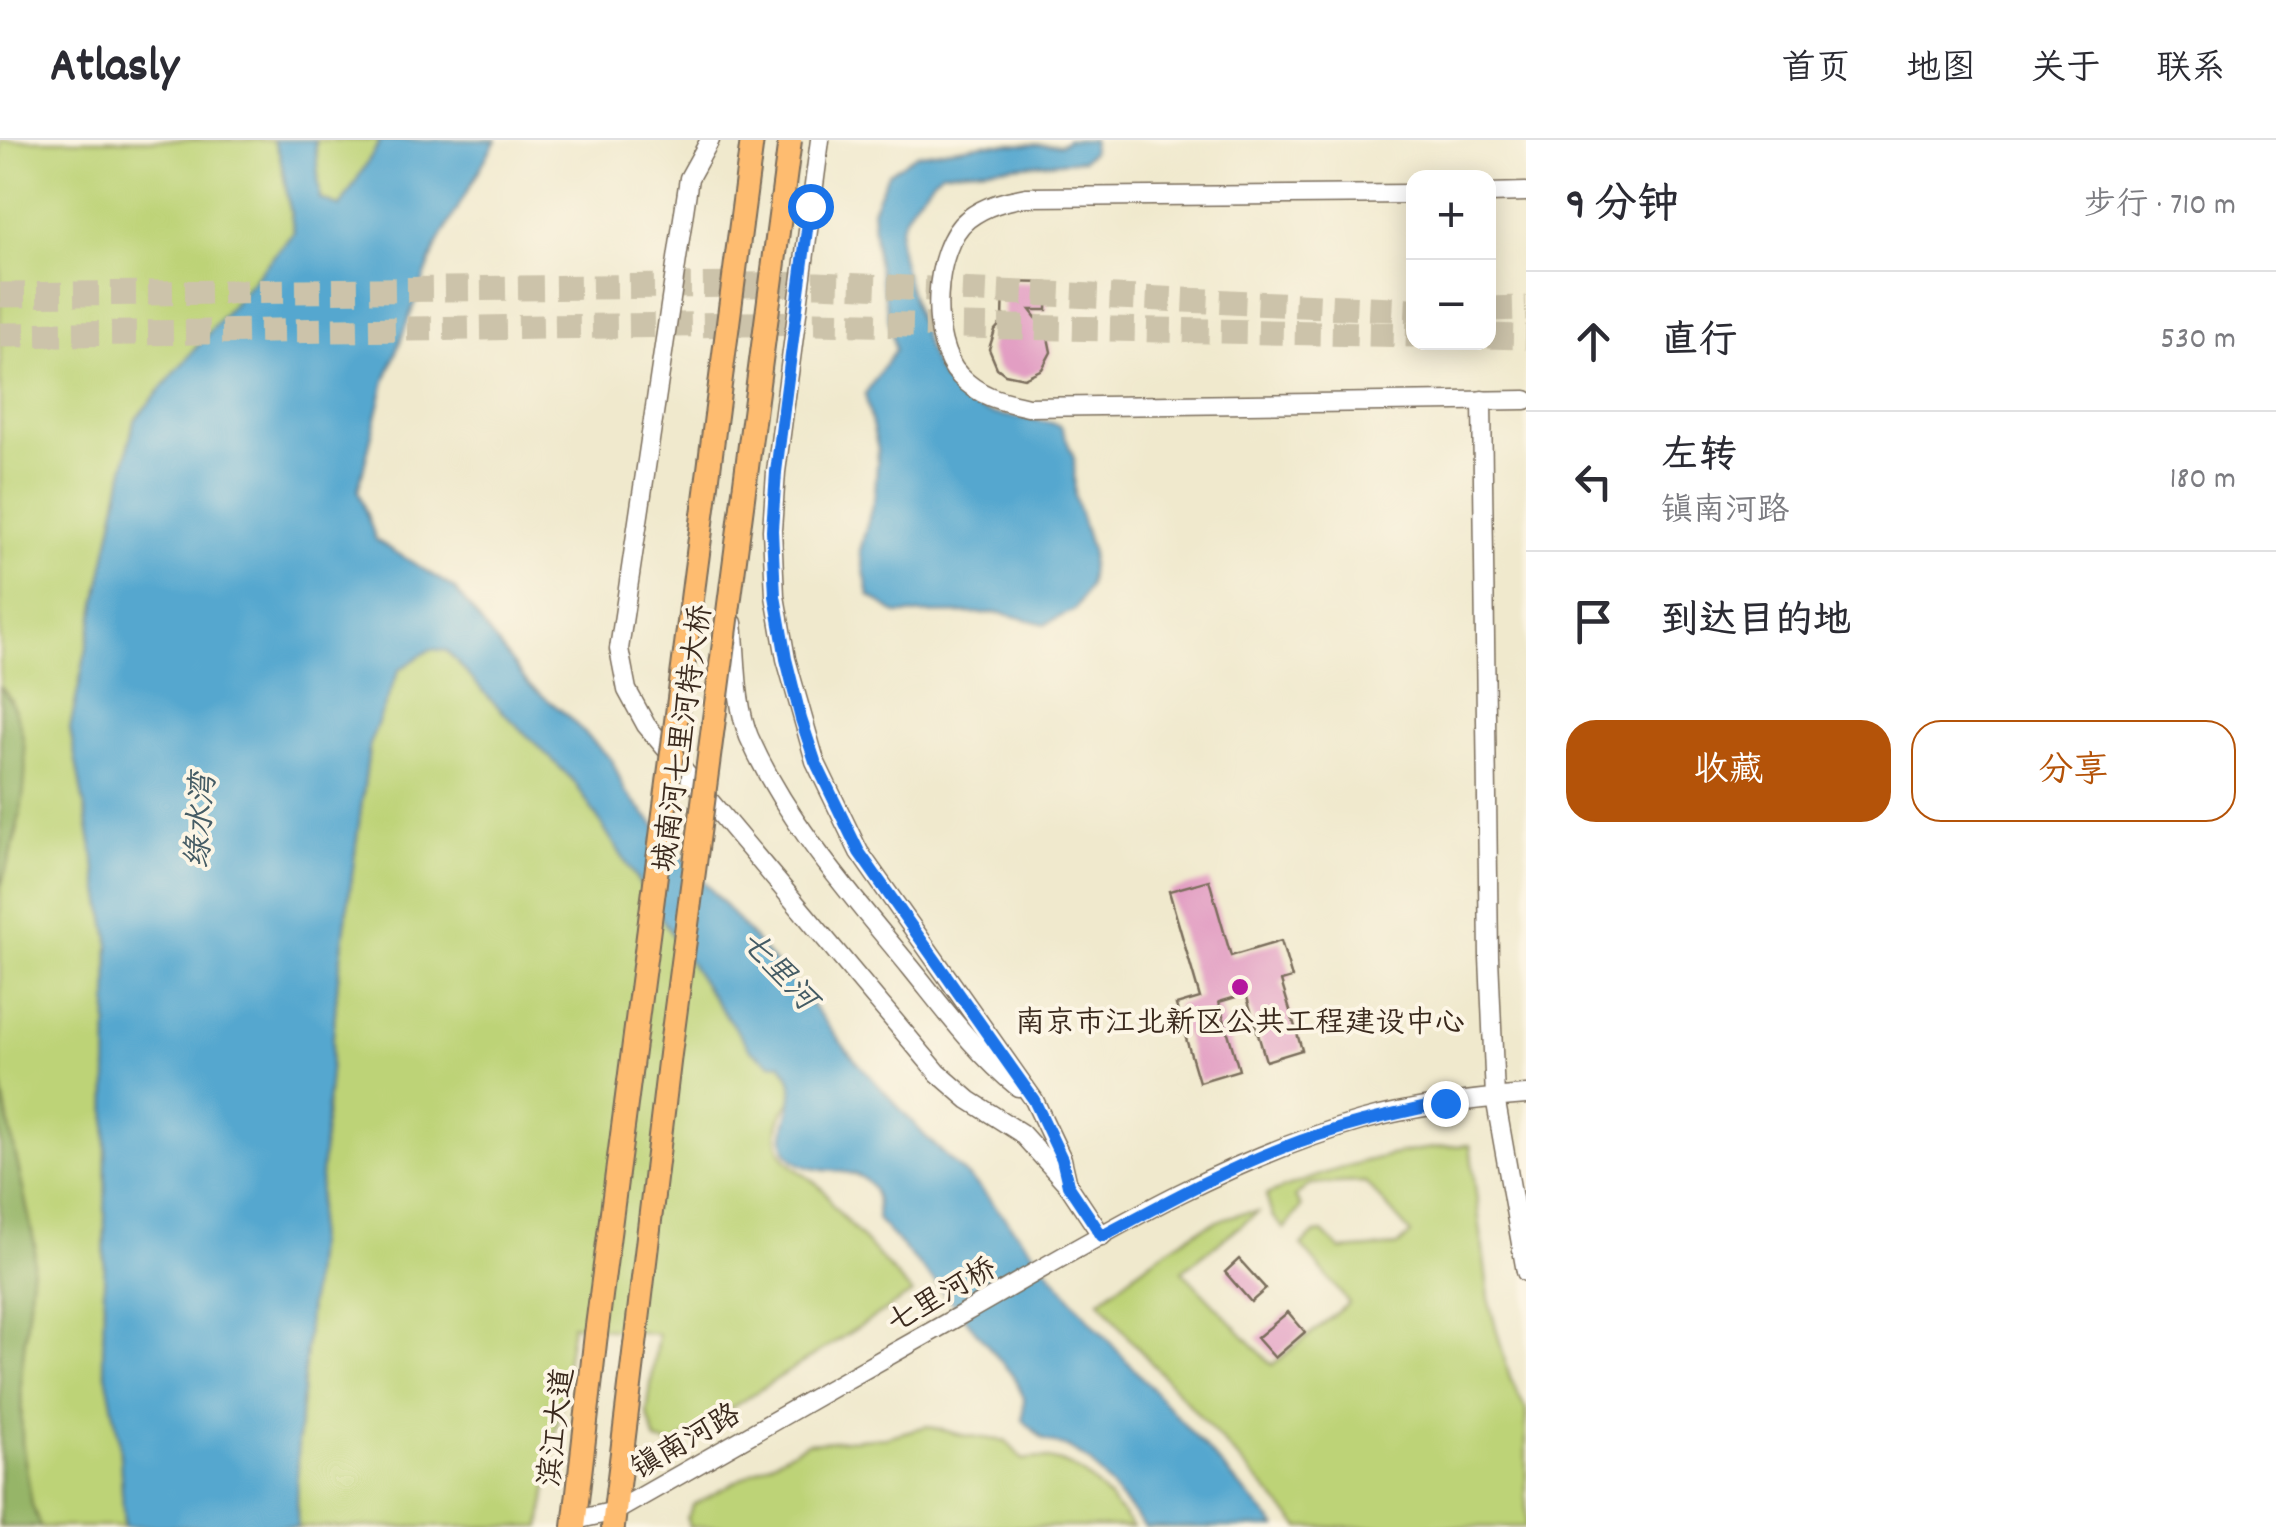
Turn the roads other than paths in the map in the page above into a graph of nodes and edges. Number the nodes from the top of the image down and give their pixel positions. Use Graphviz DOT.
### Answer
graph roads {
  1 [pos="710,140"];
  2 [pos="752,140"];
  3 [pos="790,140"];
  4 [pos="820,140"];
  5 [pos="1526,192"];
  6 [pos="1496,193"];
  7 [pos="1406,194"];
  8 [pos="1482,400"];
  9 [pos="1526,400"];
  10 [pos="731,595"];
  11 [pos="1526,1095"];
  12 [pos="1495,1097"];
  13 [pos="1034,1100"];
  14 [pos="1068,1185"];
  15 [pos="1096,1238"];
  16 [pos="1526,1272"];
  17 [pos="596,1334"];
  18 [pos="819,1395"];
  19 [pos="614,1519"];
  20 [pos="574,1523"];
  1 -- 14 [label="street"];
  2 -- 17 [label="main road, 城南河七里河特大桥, bridge"];
  3 -- 10 [label="main road, 城南河七里河特大桥, bridge"];
  4 -- 13 [label="street"];
  5 -- 6 [label="street"];
  7 -- 8 [label="street"];
  8 -- 9 [label="street"];
  8 -- 12 [label="street"];
  10 -- 13 [label="street, bridge"];
  10 -- 19 [label="main road, 城南河七里河特大桥, bridge"];
  11 -- 12 [label="street"];
  12 -- 15 [label="street"];
  12 -- 16 [label="street"];
  13 -- 14 [label="street"];
  14 -- 15 [label="street"];
  15 -- 18 [label="street, 七里河桥"];
  17 -- 20 [label="main road, 滨江大道"];
  18 -- 19 [label="street, 镇南河路"];
  19 -- 20 [label="street, 镇南河路"];
}
